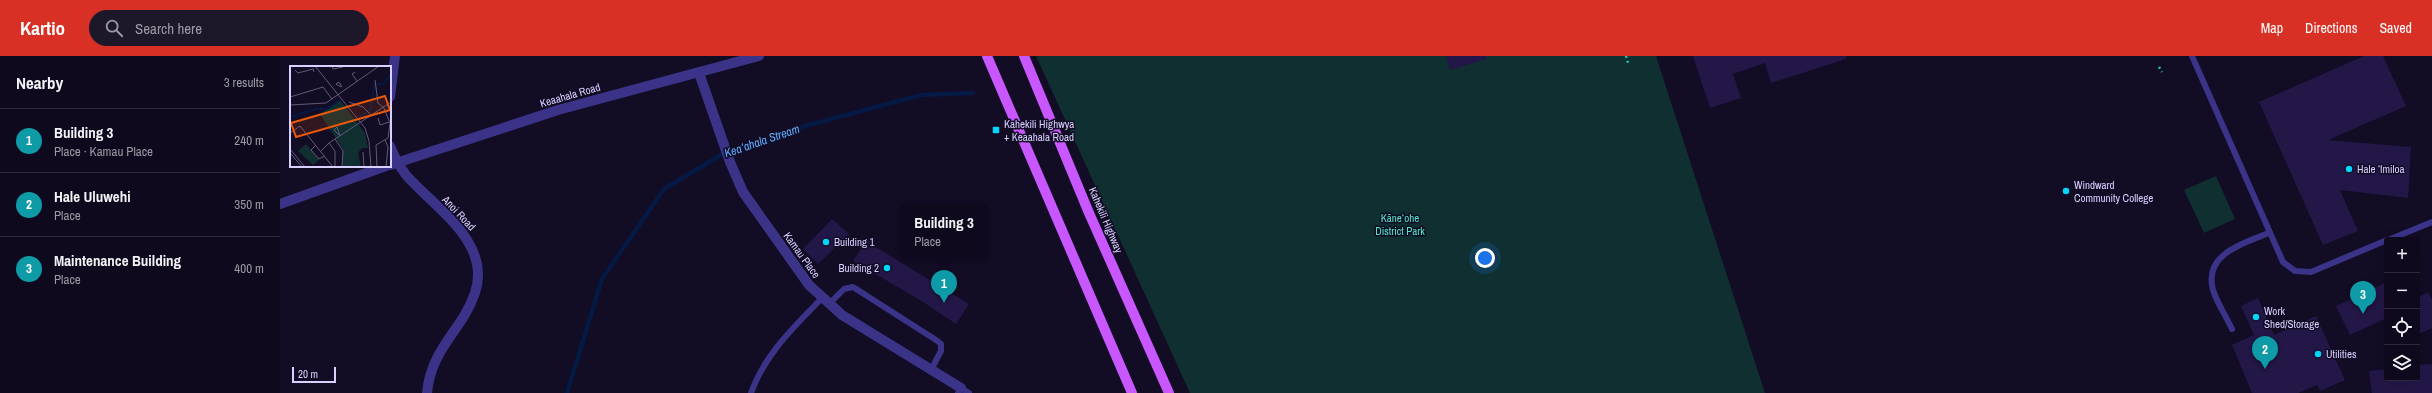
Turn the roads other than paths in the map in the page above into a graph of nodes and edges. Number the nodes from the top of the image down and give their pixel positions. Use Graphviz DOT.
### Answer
graph roads {
  1 [pos="395,56"];
  2 [pos="759,56"];
  3 [pos="987,56"];
  4 [pos="1024,56"];
  5 [pos="2192,56"];
  6 [pos="699,73"];
  7 [pos="391,89"];
  8 [pos="391,150"];
  9 [pos="394,163"];
  10 [pos="383,167"];
  11 [pos="280,204"];
  12 [pos="2432,222"];
  13 [pos="2269,233"];
  14 [pos="2395,237"];
  15 [pos="2384,242"];
  16 [pos="825,302"];
  17 [pos="2232,329"];
  18 [pos="931,370"];
  19 [pos="962,391"];
  20 [pos="427,393"];
  21 [pos="751,393"];
  22 [pos="1132,393"];
  23 [pos="1169,393"];
  1 -- 7 [label="street"];
  2 -- 6 [label="street, Keaahala Road"];
  3 -- 22 [label="main road"];
  4 -- 23 [label="main road, Kahekili Highway"];
  5 -- 13 [label="lane"];
  6 -- 9 [label="street, Keaahala Road"];
  6 -- 16 [label="street, Kamau Place"];
  8 -- 9 [label="street, Anoi Road"];
  9 -- 20 [label="street, Anoi Road"];
  10 -- 11 [label="street"];
  12 -- 14 [label="lane"];
  13 -- 15 [label="lane"];
  13 -- 17 [label="lane"];
  16 -- 18 [label="street, Kamau Place"];
  16 -- 18 [label="lane"];
  16 -- 21 [label="lane"];
  18 -- 19 [label="street, Kamau Place"];
}
